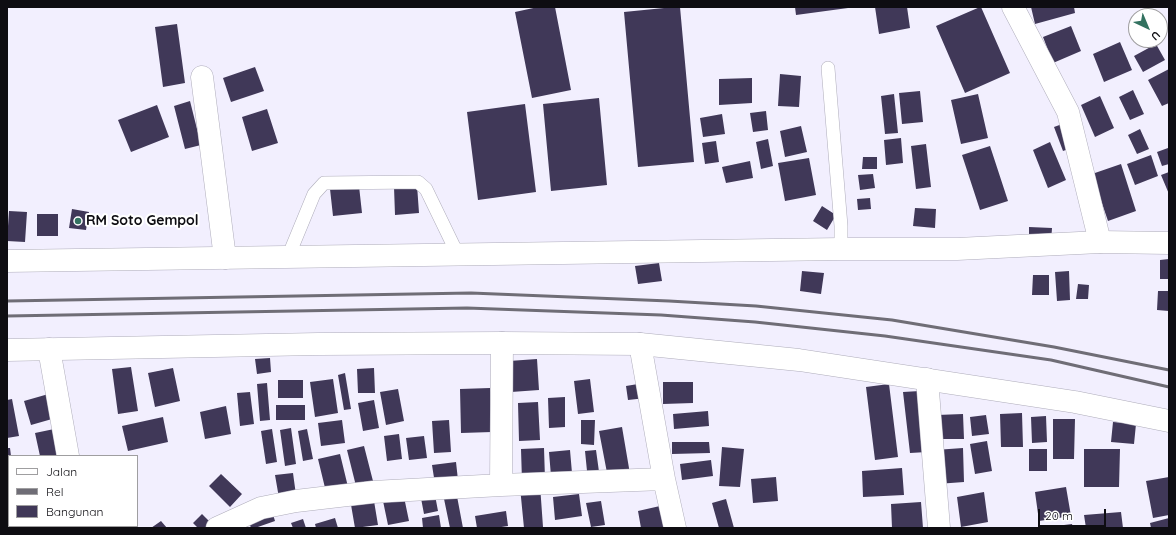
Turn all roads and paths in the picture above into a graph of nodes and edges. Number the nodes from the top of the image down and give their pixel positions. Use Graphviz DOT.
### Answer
graph roads {
  1 [pos="1014,7"];
  2 [pos="828,68"];
  3 [pos="202,77"];
  4 [pos="1100,242"];
  5 [pos="1169,243"];
  6 [pos="842,249"];
  7 [pos="458,254"];
  8 [pos="288,257"];
  9 [pos="225,258"];
  10 [pos="7,261"];
  11 [pos="502,343"];
  12 [pos="640,344"];
  13 [pos="49,349"];
  14 [pos="7,350"];
  15 [pos="927,379"];
  16 [pos="1169,421"];
  17 [pos="68,455"];
  18 [pos="664,479"];
  19 [pos="501,485"];
  20 [pos="217,528"];
  21 [pos="675,528"];
  22 [pos="939,528"];
  1 -- 4 [label="main road"];
  2 -- 6 [label="lane"];
  3 -- 9 [label="main road"];
  4 -- 5 [label="main road"];
  4 -- 6 [label="main road"];
  6 -- 7 [label="main road"];
  7 -- 8 [label="main road"];
  7 -- 8 [label="lane"];
  8 -- 9 [label="main road"];
  9 -- 10 [label="main road"];
  11 -- 12 [label="main road"];
  11 -- 13 [label="main road"];
  11 -- 19 [label="main road"];
  12 -- 15 [label="main road"];
  12 -- 18 [label="main road"];
  13 -- 14 [label="main road"];
  13 -- 17 [label="main road"];
  15 -- 16 [label="main road"];
  15 -- 22 [label="main road"];
  18 -- 19 [label="main road"];
  18 -- 21 [label="main road"];
  19 -- 20 [label="main road"];
}
